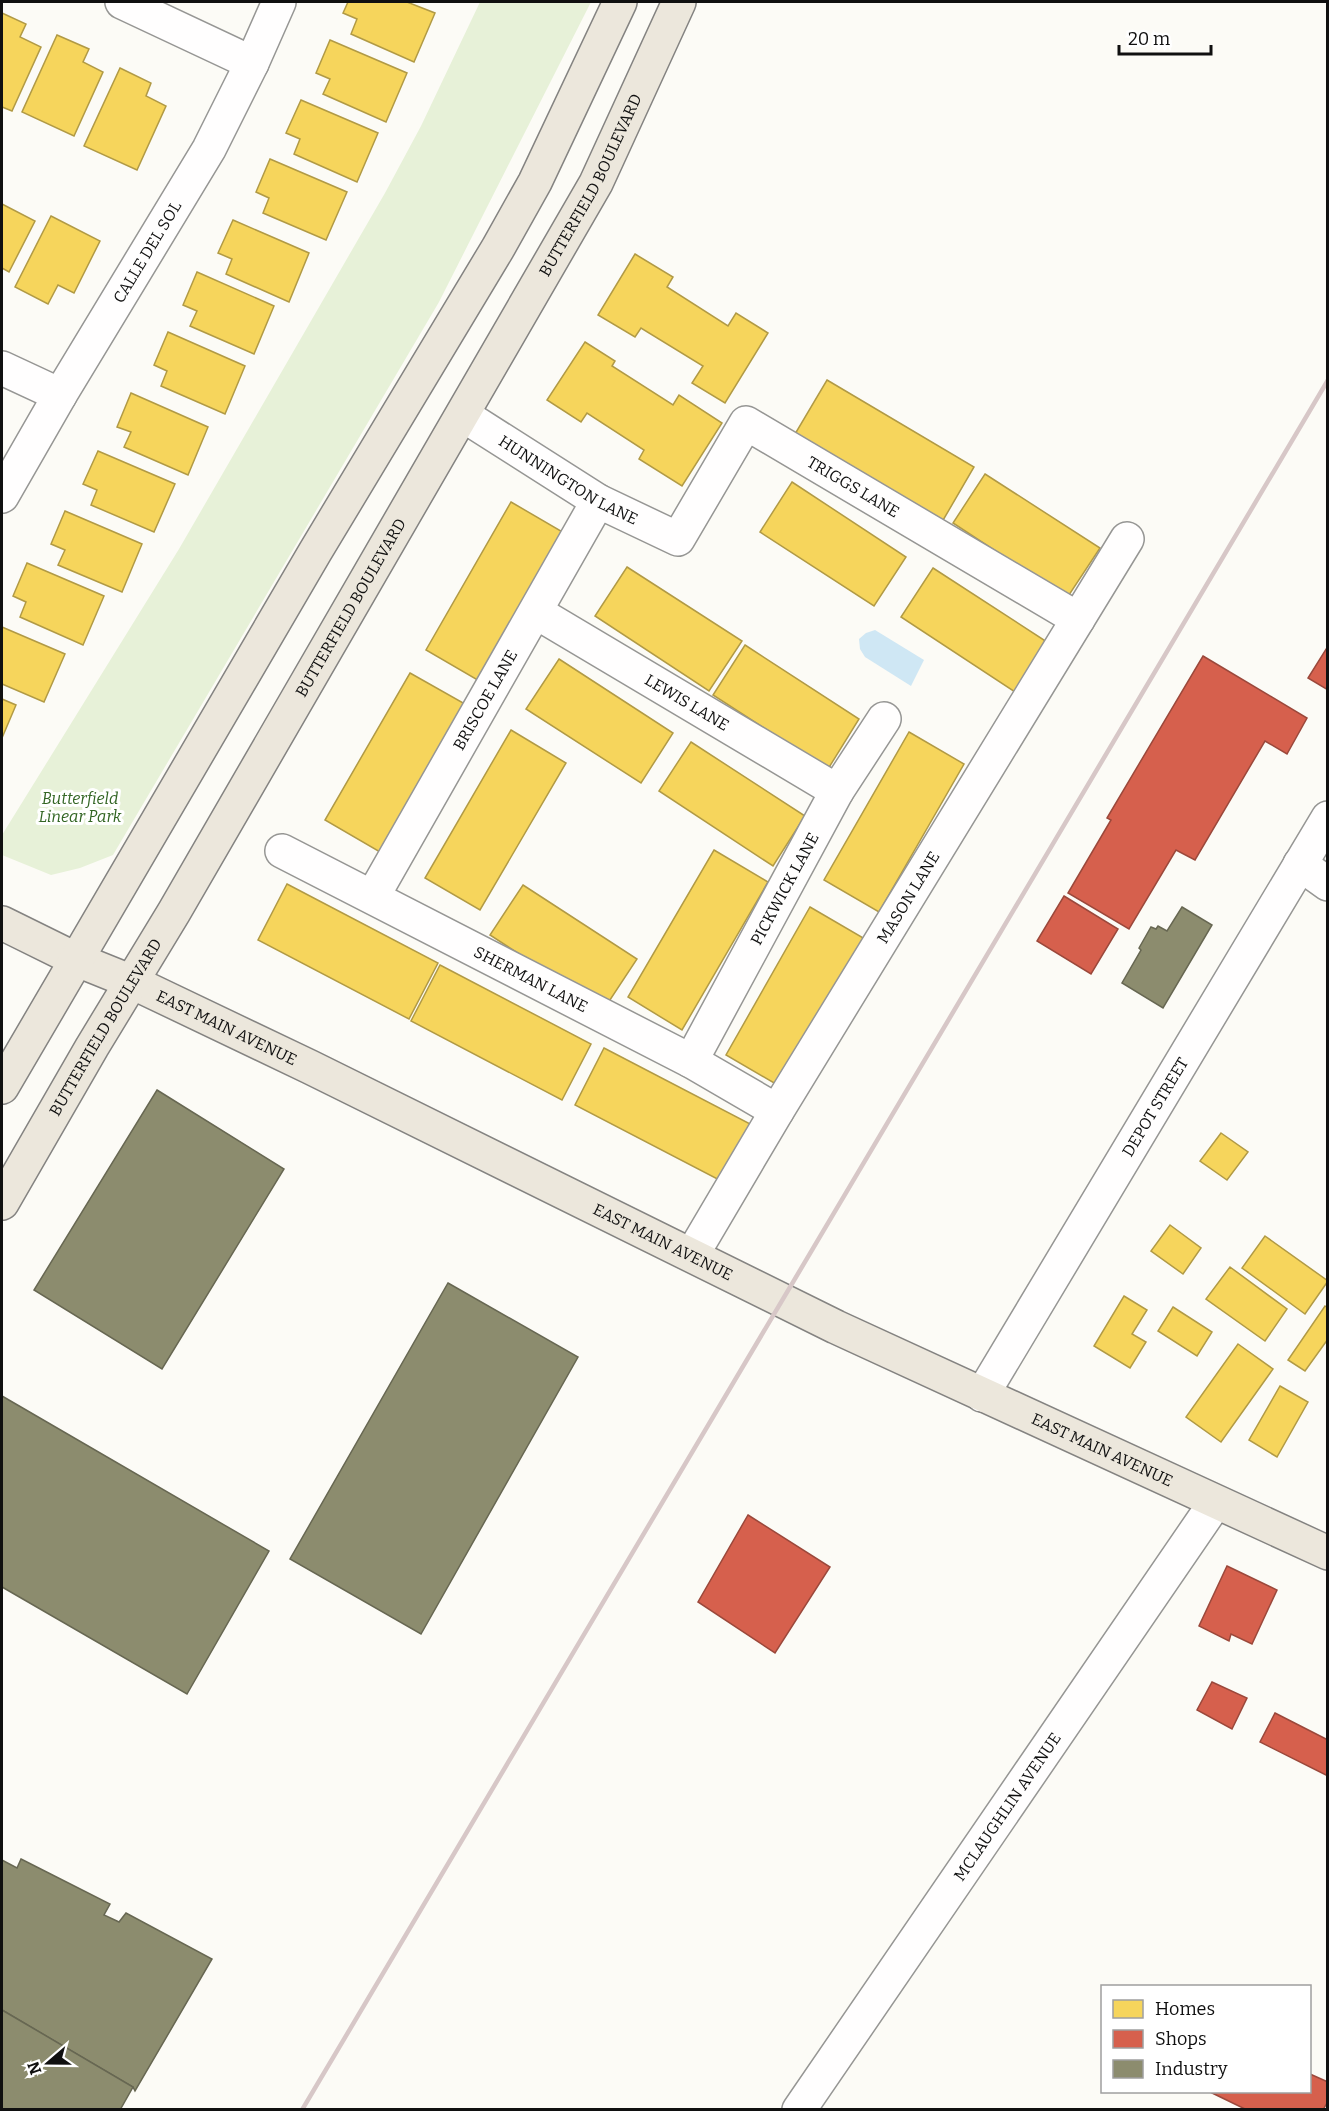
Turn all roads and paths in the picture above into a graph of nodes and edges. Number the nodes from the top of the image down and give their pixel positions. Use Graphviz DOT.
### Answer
graph roads {
  1 [pos="122,2"];
  2 [pos="279,2"];
  3 [pos="620,2"];
  4 [pos="680,2"];
  5 [pos="252,63"];
  6 [pos="2,368"];
  7 [pos="60,395"];
  8 [pos="463,415"];
  9 [pos="2,496"];
  10 [pos="598,501"];
  11 [pos="678,539"];
  12 [pos="1127,539"];
  13 [pos="536,612"];
  14 [pos="1078,619"];
  15 [pos="884,719"];
  16 [pos="837,791"];
  17 [pos="1328,818"];
  18 [pos="282,851"];
  19 [pos="1300,864"];
  20 [pos="1328,884"];
  21 [pos="373,896"];
  22 [pos="2,922"];
  23 [pos="75,959"];
  24 [pos="132,982"];
  25 [pos="691,1061"];
  26 [pos="2,1087"];
  27 [pos="777,1111"];
  28 [pos="2,1203"];
  29 [pos="692,1255"];
  30 [pos="982,1395"];
  31 [pos="1215,1503"];
  32 [pos="1328,1553"];
  33 [pos="799,2109"];
  1 -- 5 [label="street"];
  2 -- 5 [label="street, CALLE DEL SOL"];
  3 -- 23 [label="main road"];
  4 -- 8 [label="main road, BUTTERFIELD BOULEVARD"];
  5 -- 7 [label="street, CALLE DEL SOL"];
  6 -- 7 [label="street"];
  7 -- 9 [label="street, CALLE DEL SOL"];
  8 -- 10 [label="street, HUNNINGTON LANE"];
  8 -- 24 [label="main road, BUTTERFIELD BOULEVARD"];
  10 -- 11 [label="street, HUNNINGTON LANE"];
  10 -- 13 [label="street, BRISCOE LANE"];
  11 -- 14 [label="street, TRIGGS LANE"];
  12 -- 14 [label="street, MASON LANE"];
  13 -- 16 [label="street, LEWIS LANE"];
  13 -- 21 [label="street, BRISCOE LANE"];
  14 -- 27 [label="street, MASON LANE"];
  15 -- 16 [label="street, PICKWICK LANE"];
  16 -- 25 [label="street, PICKWICK LANE"];
  17 -- 19 [label="street, DEPOT STREET"];
  18 -- 21 [label="street, SHERMAN LANE"];
  19 -- 20 [label="street"];
  19 -- 30 [label="street, DEPOT STREET"];
  21 -- 25 [label="street, SHERMAN LANE"];
  22 -- 23 [label="main road, EAST MAIN AVENUE"];
  23 -- 24 [label="main road, EAST MAIN AVENUE"];
  23 -- 26 [label="main road"];
  24 -- 28 [label="main road, BUTTERFIELD BOULEVARD"];
  24 -- 29 [label="main road, EAST MAIN AVENUE"];
  25 -- 27 [label="street, SHERMAN LANE"];
  27 -- 29 [label="street, MASON LANE"];
  29 -- 30 [label="main road, EAST MAIN AVENUE"];
  30 -- 31 [label="main road, EAST MAIN AVENUE"];
  31 -- 32 [label="main road, EAST MAIN AVENUE"];
  31 -- 33 [label="street, MCLAUGHLIN AVENUE"];
}
